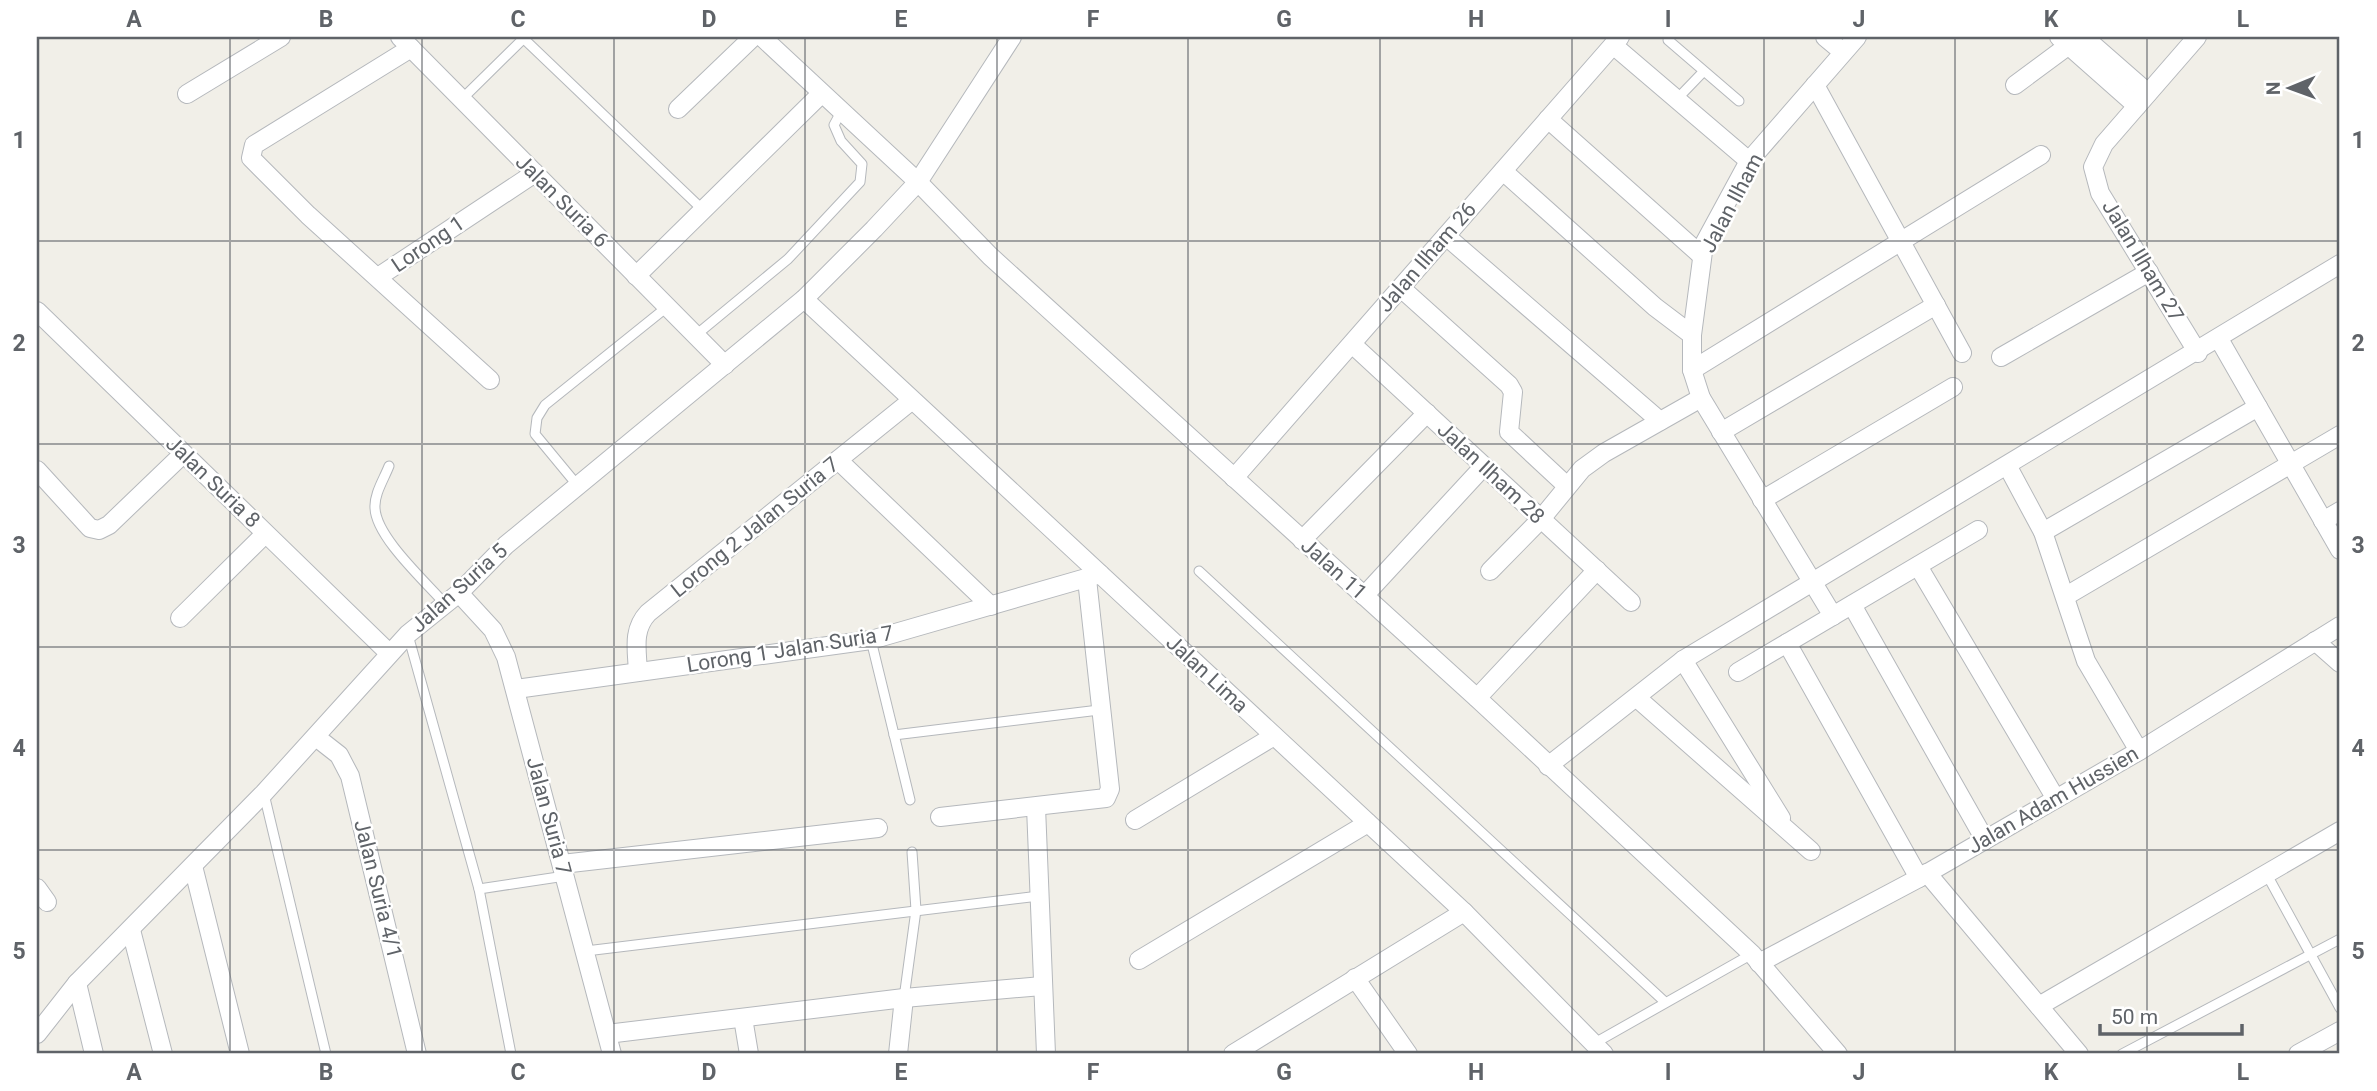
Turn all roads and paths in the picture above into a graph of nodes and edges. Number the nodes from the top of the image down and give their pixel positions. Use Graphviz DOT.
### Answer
graph roads {
  1 [pos="281,37"];
  2 [pos="754,37"];
  3 [pos="762,37"];
  4 [pos="1012,37"];
  5 [pos="1825,37"];
  6 [pos="1857,37"];
  7 [pos="2197,37"];
  8 [pos="523,38"];
  9 [pos="1668,40"];
  10 [pos="2071,40"];
  11 [pos="1617,41"];
  12 [pos="406,42"];
  13 [pos="1843,52"];
  14 [pos="1703,72"];
  15 [pos="1815,85"];
  16 [pos="2015,86"];
  17 [pos="187,94"];
  18 [pos="821,94"];
  19 [pos="461,99"];
  20 [pos="1677,99"];
  21 [pos="2143,99"];
  22 [pos="1739,101"];
  23 [pos="677,110"];
  24 [pos="841,112"];
  25 [pos="1548,119"];
  26 [pos="2041,155"];
  27 [pos="1749,161"];
  28 [pos="1503,171"];
  29 [pos="535,173"];
  30 [pos="918,182"];
  31 [pos="703,210"];
  32 [pos="1446,236"];
  33 [pos="1902,243"];
  34 [pos="1702,256"];
  35 [pos="2340,264"];
  36 [pos="2149,272"];
  37 [pos="636,276"];
  38 [pos="378,277"];
  39 [pos="1401,288"];
  40 [pos="804,299"];
  41 [pos="1936,305"];
  42 [pos="667,307"];
  43 [pos="39,317"];
  44 [pos="696,335"];
  45 [pos="1692,335"];
  46 [pos="2219,339"];
  47 [pos="1352,344"];
  48 [pos="1962,353"];
  49 [pos="2198,353"];
  50 [pos="2001,357"];
  51 [pos="725,365"];
  52 [pos="1692,370"];
  53 [pos="490,380"];
  54 [pos="1952,387"];
  55 [pos="1701,398"];
  56 [pos="911,401"];
  57 [pos="2258,407"];
  58 [pos="1427,414"];
  59 [pos="1660,421"];
  60 [pos="1721,432"];
  61 [pos="2340,435"];
  62 [pos="183,454"];
  63 [pos="838,460"];
  64 [pos="2291,465"];
  65 [pos="389,466"];
  66 [pos="1484,466"];
  67 [pos="2008,467"];
  68 [pos="37,470"];
  69 [pos="1234,478"];
  70 [pos="578,486"];
  71 [pos="1567,486"];
  72 [pos="1762,500"];
  73 [pos="2340,511"];
  74 [pos="1541,519"];
  75 [pos="2323,521"];
  76 [pos="1978,530"];
  77 [pos="2042,532"];
  78 [pos="265,534"];
  79 [pos="1303,540"];
  80 [pos="2340,550"];
  81 [pos="1918,566"];
  82 [pos="1597,570"];
  83 [pos="1199,571"];
  84 [pos="1490,571"];
  85 [pos="1093,577"];
  86 [pos="1811,582"];
  87 [pos="1364,596"];
  88 [pos="2066,596"];
  89 [pos="452,598"];
  90 [pos="1631,602"];
  91 [pos="1852,604"];
  92 [pos="991,606"];
  93 [pos="1833,616"];
  94 [pos="180,618"];
  95 [pos="2340,626"];
  96 [pos="408,634"];
  97 [pos="871,640"];
  98 [pos="2315,641"];
  99 [pos="1787,643"];
  100 [pos="389,653"];
  101 [pos="1683,660"];
  102 [pos="2340,663"];
  103 [pos="638,672"];
  104 [pos="1738,672"];
  105 [pos="516,689"];
  106 [pos="1477,698"];
  107 [pos="1637,698"];
  108 [pos="1099,710"];
  109 [pos="894,735"];
  110 [pos="1273,736"];
  111 [pos="316,737"];
  112 [pos="2138,751"];
  113 [pos="1548,766"];
  114 [pos="264,793"];
  115 [pos="2056,799"];
  116 [pos="910,800"];
  117 [pos="1036,807"];
  118 [pos="940,817"];
  119 [pos="1135,820"];
  120 [pos="1367,823"];
  121 [pos="878,828"];
  122 [pos="2340,831"];
  123 [pos="1790,832"];
  124 [pos="1985,840"];
  125 [pos="1811,851"];
  126 [pos="912,852"];
  127 [pos="193,866"];
  128 [pos="563,870"];
  129 [pos="2266,873"];
  130 [pos="1923,876"];
  131 [pos="479,889"];
  132 [pos="1039,896"];
  133 [pos="916,910"];
  134 [pos="1464,912"];
  135 [pos="131,929"];
  136 [pos="2340,939"];
  137 [pos="586,951"];
  138 [pos="2311,955"];
  139 [pos="1756,958"];
  140 [pos="1139,960"];
  141 [pos="1355,978"];
  142 [pos="78,983"];
  143 [pos="1042,986"];
  144 [pos="904,998"];
  145 [pos="1665,1002"];
  146 [pos="2039,1006"];
  147 [pos="2340,1008"];
  148 [pos="743,1018"];
  149 [pos="2340,1031"];
  150 [pos="37,1034"];
  151 [pos="607,1034"];
  152 [pos="1599,1049"];
  153 [pos="1241,1052"];
  154 [pos="94,1054"];
  155 [pos="163,1054"];
  156 [pos="240,1054"];
  157 [pos="326,1054"];
  158 [pos="417,1054"];
  159 [pos="511,1054"];
  160 [pos="612,1054"];
  161 [pos="749,1054"];
  162 [pos="898,1054"];
  163 [pos="1046,1054"];
  164 [pos="1408,1054"];
  165 [pos="1577,1054"];
  166 [pos="1838,1054"];
  167 [pos="2079,1054"];
  168 [pos="2122,1054"];
  169 [pos="2298,1054"];
  1 -- 17 [label="street"];
  2 -- 23 [label="street"];
  3 -- 18 [label="street, Jalan 11"];
  4 -- 30 [label="street, Jalan Suria 5"];
  5 -- 13 [label="street"];
  6 -- 13 [label="street, Jalan Ilham"];
  7 -- 21 [label="street, Jalan Ilham 27"];
  8 -- 19 [label="lane"];
  8 -- 31 [label="lane"];
  9 -- 14 [label="lane"];
  10 -- 16 [label="street"];
  10 -- 21 [label="street"];
  11 -- 20 [label="street"];
  11 -- 25 [label="street, Jalan Ilham 26"];
  12 -- 19 [label="street, Jalan Suria 6"];
  12 -- 38 [label="street"];
  13 -- 15 [label="street, Jalan Ilham"];
  14 -- 20 [label="lane"];
  14 -- 22 [label="lane"];
  15 -- 27 [label="street, Jalan Ilham"];
  15 -- 33 [label="street"];
  18 -- 24 [label="street, Jalan 11"];
  18 -- 31 [label="street"];
  19 -- 29 [label="street, Jalan Suria 6"];
  20 -- 27 [label="street"];
  21 -- 36 [label="street, Jalan Ilham 27"];
  24 -- 30 [label="street, Jalan 11"];
  24 -- 44 [label="lane"];
  25 -- 28 [label="street, Jalan Ilham 26"];
  25 -- 34 [label="street"];
  26 -- 33 [label="street"];
  27 -- 34 [label="street, Jalan Ilham"];
  28 -- 32 [label="street, Jalan Ilham 26"];
  28 -- 45 [label="street"];
  29 -- 37 [label="street, Jalan Suria 6"];
  29 -- 38 [label="street, Lorong 1"];
  30 -- 40 [label="street, Jalan Suria 5"];
  30 -- 69 [label="street, Jalan 11"];
  31 -- 37 [label="street"];
  32 -- 39 [label="street, Jalan Ilham 26"];
  32 -- 59 [label="street"];
  33 -- 41 [label="street"];
  33 -- 52 [label="street"];
  34 -- 45 [label="street, Jalan Ilham"];
  35 -- 46 [label="street"];
  36 -- 49 [label="street, Jalan Ilham 27"];
  36 -- 50 [label="street"];
  37 -- 42 [label="street, Jalan Suria 6"];
  38 -- 53 [label="street, Lorong 1"];
  39 -- 47 [label="street, Jalan Ilham 26"];
  39 -- 71 [label="street"];
  40 -- 51 [label="street, Jalan Suria 5"];
  40 -- 56 [label="street, Jalan Lima"];
  41 -- 48 [label="street"];
  41 -- 60 [label="street"];
  42 -- 44 [label="street, Jalan Suria 6"];
  42 -- 70 [label="lane"];
  43 -- 62 [label="street, Jalan Suria 8"];
  44 -- 51 [label="street, Jalan Suria 6"];
  45 -- 52 [label="street, Jalan Ilham"];
  46 -- 49 [label="street"];
  46 -- 57 [label="street"];
  47 -- 58 [label="street, Jalan Ilham 28"];
  47 -- 69 [label="street, Jalan Ilham 26"];
  49 -- 67 [label="street"];
  51 -- 70 [label="street, Jalan Suria 5"];
  52 -- 55 [label="street, Jalan Ilham"];
  54 -- 72 [label="street"];
  55 -- 59 [label="street"];
  55 -- 60 [label="street, Jalan Ilham"];
  56 -- 63 [label="street, Lorong 2 Jalan Suria 7"];
  56 -- 85 [label="street, Jalan Lima"];
  57 -- 64 [label="street"];
  57 -- 77 [label="street"];
  58 -- 66 [label="street, Jalan Ilham 28"];
  58 -- 79 [label="street"];
  59 -- 71 [label="street"];
  60 -- 72 [label="street, Jalan Ilham"];
  61 -- 64 [label="street"];
  62 -- 68 [label="street"];
  62 -- 78 [label="street, Jalan Suria 8"];
  63 -- 92 [label="street"];
  63 -- 103 [label="street, Lorong 2 Jalan Suria 7"];
  64 -- 75 [label="street"];
  64 -- 88 [label="street"];
  65 -- 89 [label="lane"];
  66 -- 74 [label="street, Jalan Ilham 28"];
  66 -- 87 [label="street"];
  67 -- 77 [label="street"];
  67 -- 86 [label="street"];
  69 -- 79 [label="street, Jalan 11"];
  70 -- 89 [label="street, Jalan Suria 5"];
  71 -- 74 [label="street"];
  72 -- 86 [label="street, Jalan Ilham"];
  73 -- 75 [label="street"];
  74 -- 82 [label="street, Jalan Ilham 28"];
  74 -- 84 [label="street"];
  75 -- 80 [label="street"];
  76 -- 81 [label="street"];
  77 -- 88 [label="street"];
  78 -- 94 [label="street"];
  78 -- 100 [label="street, Jalan Suria 8"];
  79 -- 87 [label="street, Jalan 11"];
  81 -- 91 [label="street"];
  81 -- 115 [label="street"];
  82 -- 90 [label="street, Jalan Ilham 28"];
  82 -- 106 [label="street"];
  83 -- 145 [label="lane"];
  85 -- 92 [label="street, Lorong 1 Jalan Suria 7"];
  85 -- 108 [label="street"];
  85 -- 110 [label="street, Jalan Lima"];
  86 -- 93 [label="street, Jalan Ilham"];
  86 -- 101 [label="street"];
  87 -- 106 [label="street, Jalan 11"];
  88 -- 112 [label="street"];
  89 -- 96 [label="street, Jalan Suria 5"];
  89 -- 105 [label="street, Jalan Suria 7"];
  91 -- 93 [label="street"];
  91 -- 124 [label="street"];
  92 -- 97 [label="street, Lorong 1 Jalan Suria 7"];
  93 -- 99 [label="street"];
  95 -- 98 [label="street, Jalan Adam Hussien"];
  96 -- 100 [label="street, Jalan Suria 5"];
  96 -- 131 [label="lane"];
  97 -- 103 [label="street, Lorong 1 Jalan Suria 7"];
  97 -- 109 [label="lane"];
  98 -- 102 [label="street"];
  98 -- 112 [label="street, Jalan Adam Hussien"];
  99 -- 104 [label="street"];
  99 -- 130 [label="street"];
  100 -- 111 [label="street, Jalan Suria 5"];
  101 -- 107 [label="street"];
  101 -- 123 [label="street"];
  103 -- 105 [label="street, Lorong 1 Jalan Suria 7"];
  105 -- 128 [label="street, Jalan Suria 7"];
  106 -- 113 [label="street, Jalan 11"];
  107 -- 113 [label="street"];
  107 -- 123 [label="street"];
  108 -- 109 [label="lane"];
  108 -- 117 [label="street"];
  109 -- 116 [label="lane"];
  110 -- 119 [label="street"];
  110 -- 120 [label="street, Jalan Lima"];
  111 -- 114 [label="street, Jalan Suria 5"];
  111 -- 158 [label="street, Jalan Suria 4/1"];
  112 -- 115 [label="street, Jalan Adam Hussien"];
  113 -- 139 [label="street, Jalan 11"];
  114 -- 127 [label="street, Jalan Suria 5"];
  114 -- 157 [label="lane"];
  115 -- 124 [label="street, Jalan Adam Hussien"];
  117 -- 118 [label="street"];
  117 -- 132 [label="street"];
  120 -- 134 [label="street, Jalan Lima"];
  120 -- 140 [label="street"];
  121 -- 128 [label="street"];
  122 -- 129 [label="street"];
  123 -- 125 [label="street"];
  124 -- 130 [label="street, Jalan Adam Hussien"];
  126 -- 133 [label="lane"];
  127 -- 135 [label="street, Jalan Suria 5"];
  127 -- 156 [label="street"];
  128 -- 131 [label="lane"];
  128 -- 137 [label="street, Jalan Suria 7"];
  129 -- 138 [label="lane"];
  129 -- 146 [label="street"];
  130 -- 139 [label="street, Jalan Adam Hussien"];
  130 -- 146 [label="street"];
  131 -- 159 [label="lane"];
  132 -- 133 [label="lane"];
  132 -- 143 [label="street"];
  133 -- 137 [label="lane"];
  133 -- 144 [label="lane"];
  134 -- 141 [label="street"];
  134 -- 152 [label="street, Jalan Lima"];
  135 -- 142 [label="street, Jalan Suria 5"];
  135 -- 155 [label="street"];
  136 -- 138 [label="lane"];
  137 -- 151 [label="street, Jalan Suria 7"];
  138 -- 147 [label="lane"];
  138 -- 168 [label="lane"];
  139 -- 145 [label="lane"];
  139 -- 166 [label="street, Jalan 11"];
  141 -- 153 [label="street"];
  141 -- 164 [label="street"];
  142 -- 150 [label="street, Jalan Suria 5"];
  142 -- 154 [label="street"];
  143 -- 144 [label="street"];
  143 -- 163 [label="street"];
  144 -- 148 [label="street"];
  144 -- 162 [label="street"];
  145 -- 152 [label="lane"];
  146 -- 167 [label="street"];
  148 -- 151 [label="street"];
  148 -- 161 [label="street"];
  149 -- 169 [label="street"];
  151 -- 160 [label="street, Jalan Suria 7"];
  152 -- 165 [label="street"];
}
